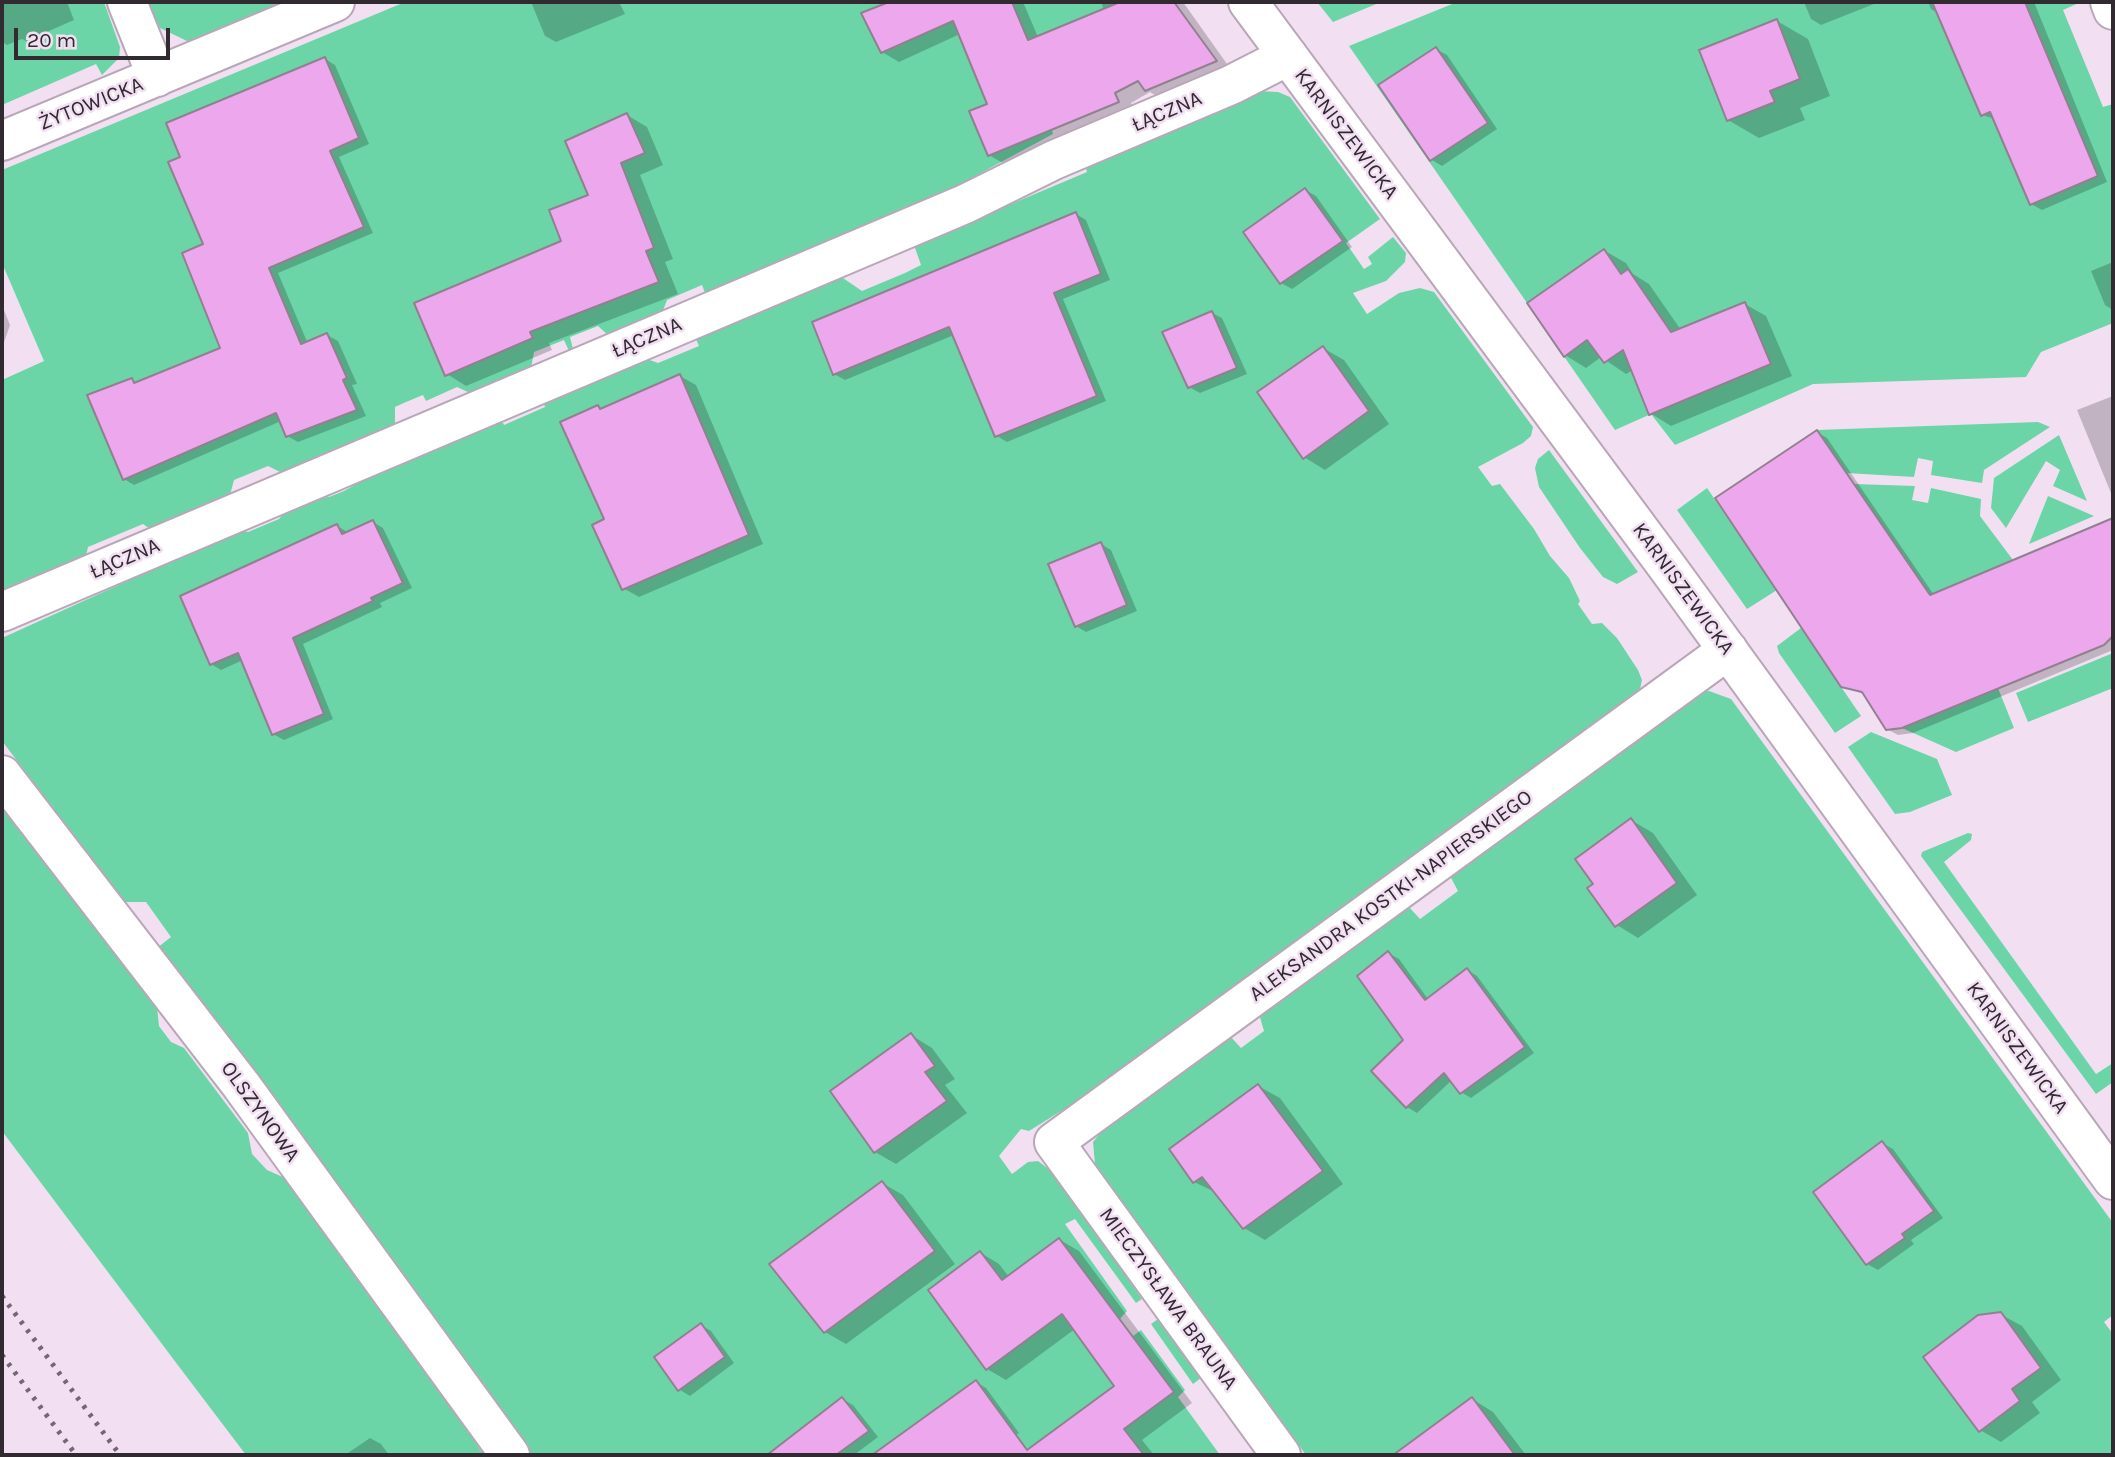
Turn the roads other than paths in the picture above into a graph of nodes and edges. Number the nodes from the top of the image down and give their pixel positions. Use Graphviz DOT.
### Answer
graph roads {
  1 [pos="127,2"];
  2 [pos="335,2"];
  3 [pos="1248,2"];
  4 [pos="2110,2"];
  5 [pos="2113,10"];
  6 [pos="1288,56"];
  7 [pos="157,77"];
  8 [pos="2,141"];
  9 [pos="2,612"];
  10 [pos="1728,650"];
  11 [pos="2,775"];
  12 [pos="1054,1142"];
  13 [pos="2113,1180"];
  14 [pos="510,1455"];
  15 [pos="1281,1455"];
  1 -- 7 [label="street"];
  2 -- 7 [label="street, ŻYTOWICKA"];
  3 -- 6 [label="street, KARNISZEWICKA"];
  4 -- 5 [label="street"];
  6 -- 9 [label="street, ŁĄCZNA"];
  6 -- 10 [label="street, KARNISZEWICKA"];
  7 -- 8 [label="street, ŻYTOWICKA"];
  10 -- 12 [label="street, ALEKSANDRA KOSTKI-NAPIERSKIEGO"];
  10 -- 13 [label="street, KARNISZEWICKA"];
  11 -- 14 [label="street, OLSZYNOWA"];
  12 -- 15 [label="street, MIECZYSŁAWA BRAUNA"];
}
